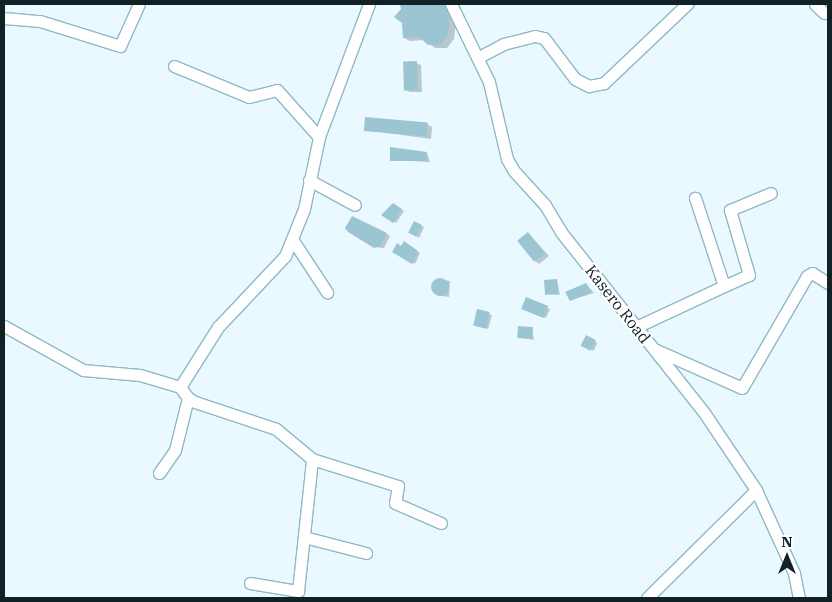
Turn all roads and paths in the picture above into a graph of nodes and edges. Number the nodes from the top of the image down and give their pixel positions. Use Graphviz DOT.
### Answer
graph roads {
  1 [pos="139,4"];
  2 [pos="369,4"];
  3 [pos="451,4"];
  4 [pos="687,4"];
  5 [pos="815,4"];
  6 [pos="824,14"];
  7 [pos="4,18"];
  8 [pos="479,57"];
  9 [pos="174,66"];
  10 [pos="319,137"];
  11 [pos="309,180"];
  12 [pos="771,193"];
  13 [pos="695,198"];
  14 [pos="355,205"];
  15 [pos="292,239"];
  16 [pos="828,283"];
  17 [pos="724,286"];
  18 [pos="327,292"];
  19 [pos="4,326"];
  20 [pos="636,327"];
  21 [pos="653,348"];
  22 [pos="180,387"];
  23 [pos="188,398"];
  24 [pos="312,459"];
  25 [pos="159,473"];
  26 [pos="756,490"];
  27 [pos="441,523"];
  28 [pos="304,537"];
  29 [pos="366,554"];
  30 [pos="250,583"];
  31 [pos="281,593"];
  32 [pos="647,598"];
  33 [pos="799,598"];
  1 -- 7 [label="street"];
  2 -- 10 [label="street"];
  3 -- 8 [label="street, Kasero Road"];
  4 -- 8 [label="street"];
  5 -- 6 [label="street"];
  8 -- 20 [label="street, Kasero Road"];
  9 -- 10 [label="street"];
  10 -- 11 [label="street"];
  11 -- 14 [label="street"];
  11 -- 15 [label="street"];
  12 -- 17 [label="street"];
  13 -- 17 [label="street"];
  15 -- 18 [label="street"];
  15 -- 22 [label="street"];
  16 -- 21 [label="street"];
  17 -- 20 [label="street"];
  19 -- 22 [label="street"];
  20 -- 21 [label="street, Kasero Road"];
  21 -- 26 [label="street, Kasero Road"];
  22 -- 23 [label="street"];
  23 -- 24 [label="street"];
  23 -- 25 [label="street"];
  24 -- 27 [label="street"];
  24 -- 28 [label="street"];
  26 -- 32 [label="street"];
  26 -- 33 [label="street, Kasero Road"];
  28 -- 29 [label="street"];
  28 -- 31 [label="street"];
  30 -- 31 [label="street"];
}
